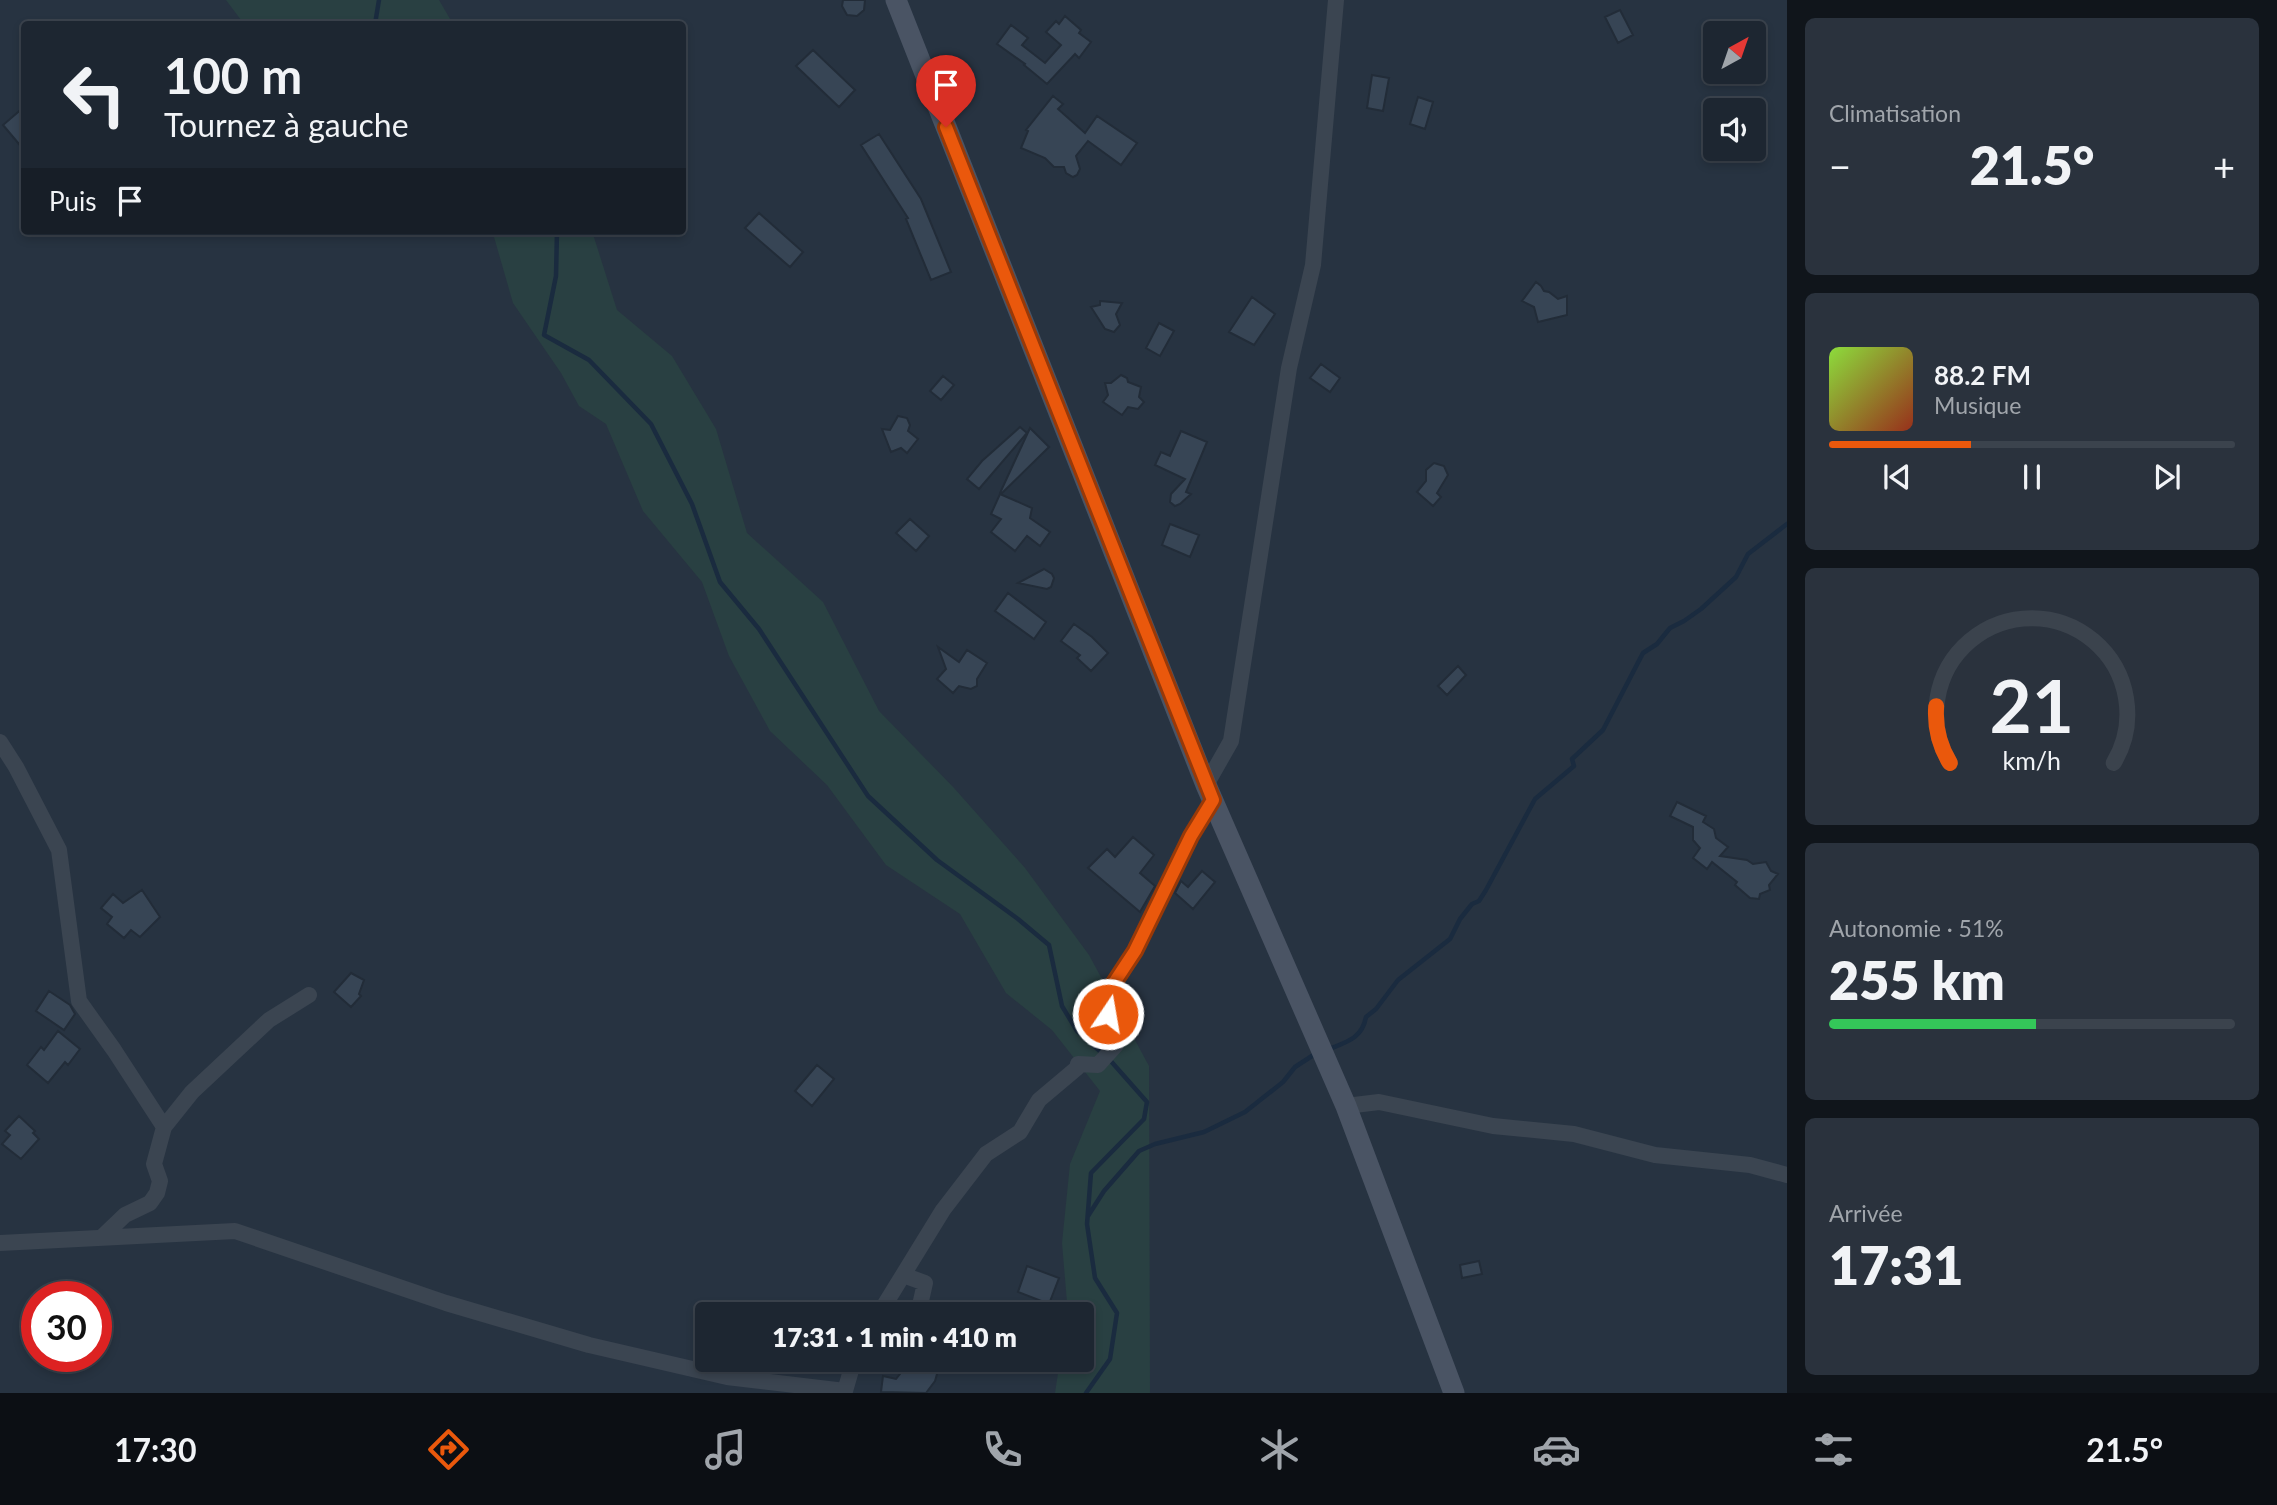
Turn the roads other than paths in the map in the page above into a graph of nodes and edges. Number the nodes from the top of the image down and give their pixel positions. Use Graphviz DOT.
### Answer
graph roads {
  1 [pos="896,0"];
  2 [pos="1336,0"];
  3 [pos="0,742"];
  4 [pos="1210,793"];
  5 [pos="309,995"];
  6 [pos="1346,1106"];
  7 [pos="164,1127"];
  8 [pos="1787,1175"];
  9 [pos="101,1238"];
  10 [pos="0,1243"];
  11 [pos="903,1275"];
  12 [pos="886,1302"];
  13 [pos="921,1302"];
  14 [pos="695,1370"];
  15 [pos="705,1372"];
  16 [pos="851,1372"];
  17 [pos="1454,1393"];
  1 -- 4 [label="main road"];
  2 -- 4 [label="street"];
  3 -- 7 [label="street"];
  4 -- 6 [label="main road"];
  4 -- 11 [label="street"];
  5 -- 7 [label="street"];
  6 -- 8 [label="street"];
  6 -- 17 [label="main road"];
  7 -- 9 [label="street"];
  9 -- 10 [label="street"];
  9 -- 14 [label="street"];
  11 -- 12 [label="street"];
  11 -- 13 [label="street"];
  15 -- 16 [label="street"];
}
